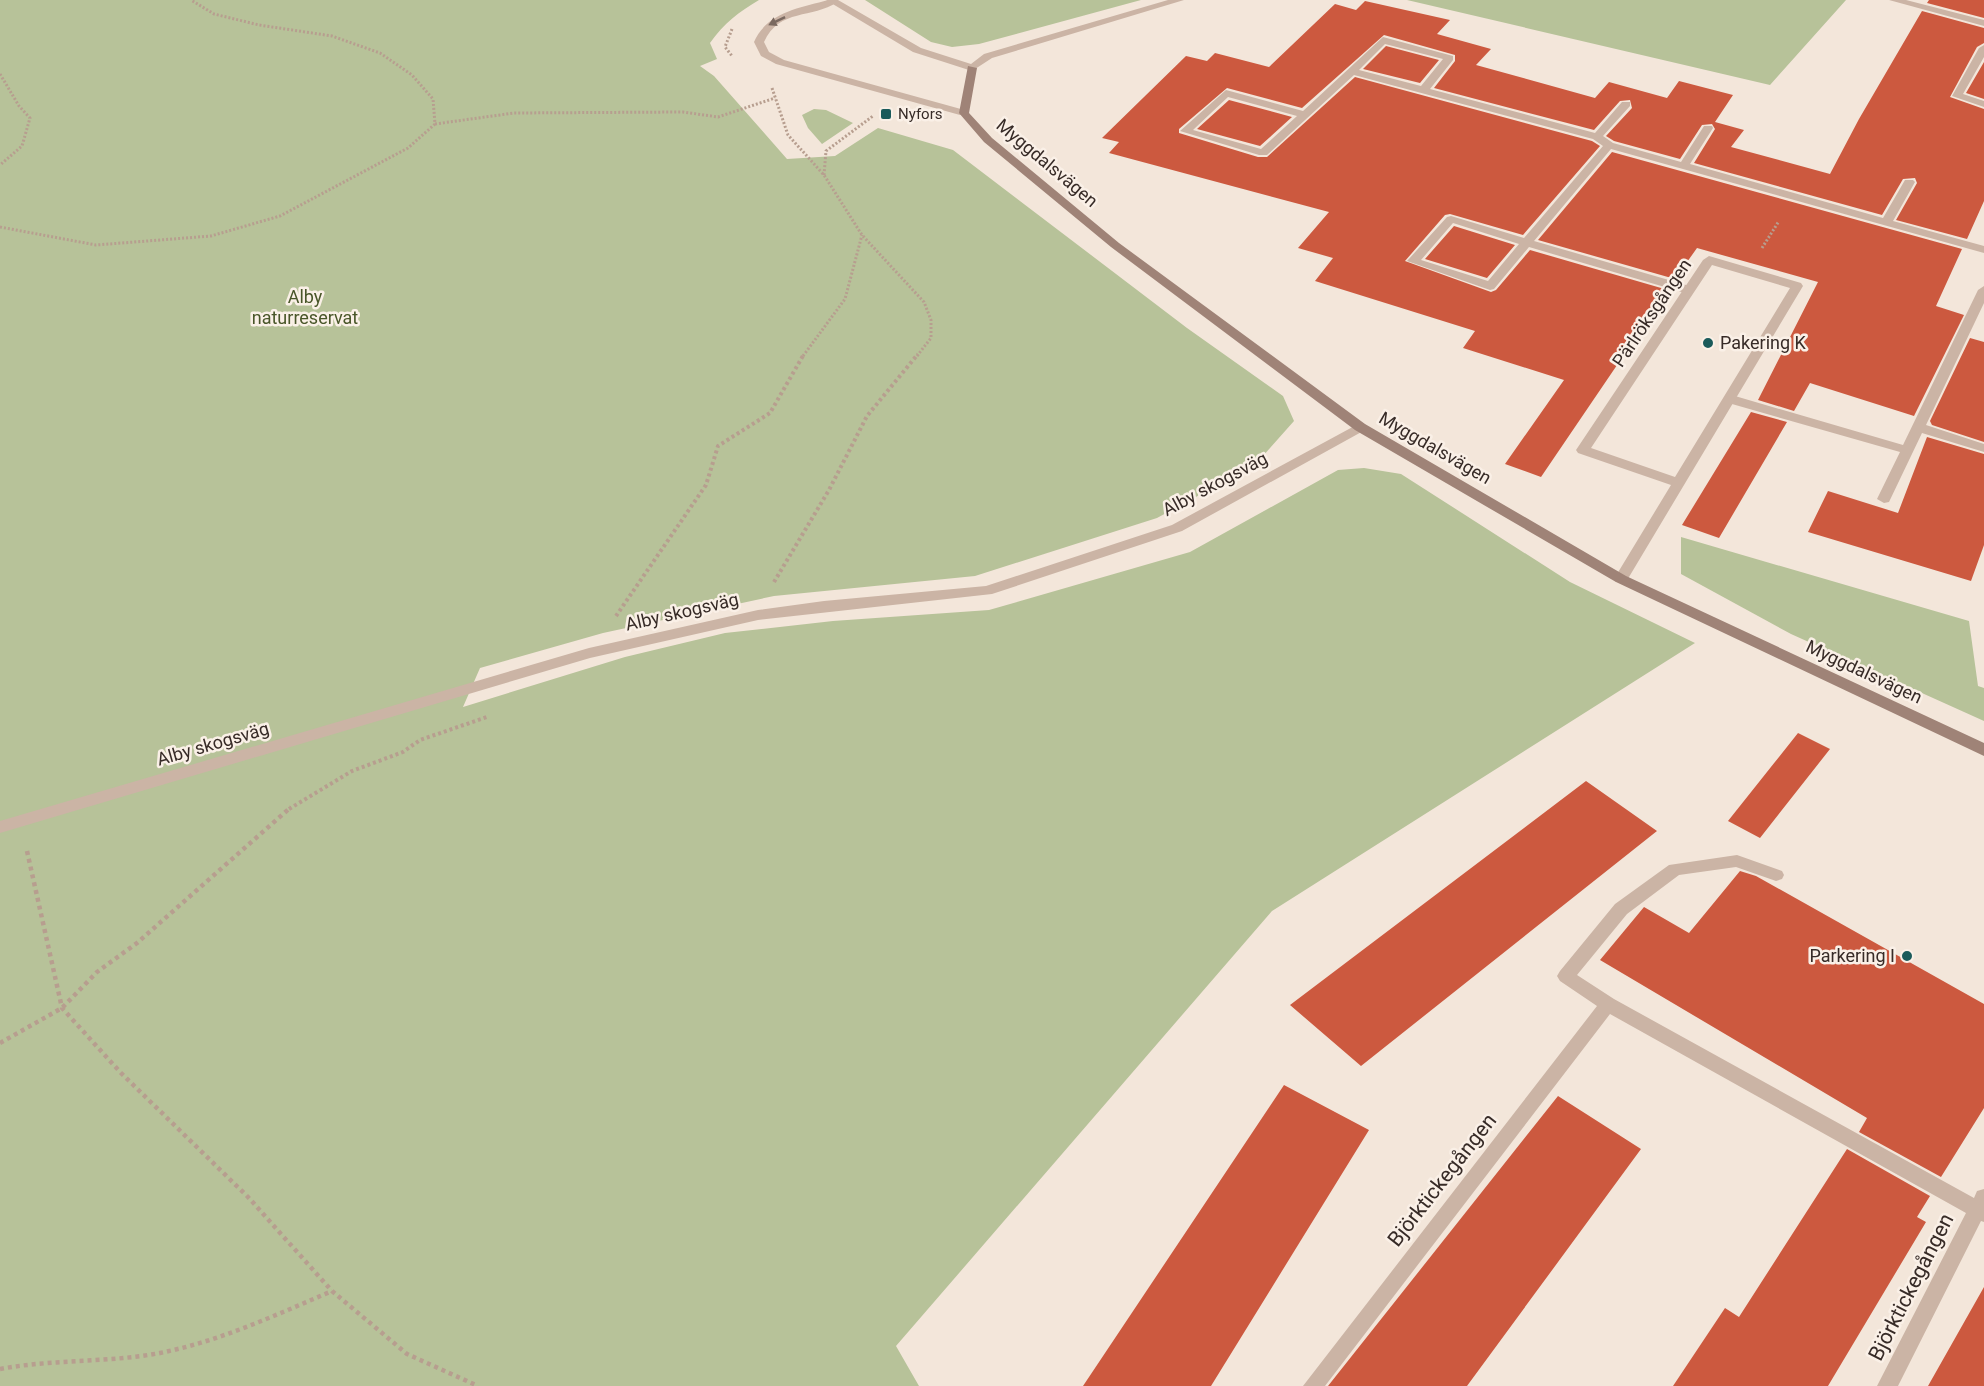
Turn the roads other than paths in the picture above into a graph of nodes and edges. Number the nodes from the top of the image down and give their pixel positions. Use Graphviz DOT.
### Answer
graph roads {
  1 [pos="1179,0"];
  2 [pos="1894,0"];
  3 [pos="832,1"];
  4 [pos="1984,23"];
  5 [pos="1984,48"];
  6 [pos="972,68"];
  7 [pos="1352,71"];
  8 [pos="1423,90"];
  9 [pos="1984,104"];
  10 [pos="1626,105"];
  11 [pos="964,113"];
  12 [pos="1303,114"];
  13 [pos="1708,128"];
  14 [pos="1597,138"];
  15 [pos="1609,145"];
  16 [pos="1684,165"];
  17 [pos="1909,182"];
  18 [pos="1886,223"];
  19 [pos="1527,243"];
  20 [pos="1984,250"];
  21 [pos="1689,290"];
  22 [pos="1984,290"];
  23 [pos="1730,399"];
  24 [pos="1360,427"];
  25 [pos="1918,427"];
  26 [pos="1984,448"];
  27 [pos="1907,450"];
  28 [pos="1679,483"];
  29 [pos="1884,499"];
  30 [pos="1621,579"];
  31 [pos="1984,750"];
  32 [pos="0,827"];
  33 [pos="1776,875"];
  34 [pos="1608,1004"];
  35 [pos="1982,1207"];
  36 [pos="1313,1386"];
  37 [pos="1887,1386"];
  1 -- 6 [label="street"];
  2 -- 4 [label="street"];
  3 -- 6 [label="street"];
  3 -- 11 [label="street, one-way"];
  5 -- 9 [label="street"];
  6 -- 11 [label="street"];
  7 -- 8 [label="street"];
  7 -- 8 [label="street"];
  7 -- 12 [label="street"];
  8 -- 14 [label="street"];
  10 -- 14 [label="street"];
  11 -- 24 [label="street, Myggdalsvägen"];
  12 -- 12 [label="street"];
  13 -- 16 [label="street"];
  14 -- 15 [label="street"];
  15 -- 16 [label="street"];
  15 -- 19 [label="street"];
  16 -- 18 [label="street"];
  17 -- 18 [label="street"];
  18 -- 20 [label="street"];
  19 -- 19 [label="street"];
  19 -- 21 [label="street"];
  21 -- 23 [label="street, Pärlröksgången"];
  21 -- 28 [label="street, Pärlröksgången"];
  22 -- 25 [label="street"];
  23 -- 27 [label="street"];
  23 -- 28 [label="street, Pärlröksgången"];
  24 -- 30 [label="street, Myggdalsvägen"];
  24 -- 32 [label="street, Alby skogsväg"];
  25 -- 26 [label="street"];
  25 -- 27 [label="street"];
  27 -- 29 [label="street"];
  28 -- 30 [label="street, Pärlröksgången"];
  30 -- 31 [label="street, Myggdalsvägen"];
  33 -- 34 [label="street, Björktickegången"];
  34 -- 35 [label="street, Björktickegången"];
  34 -- 36 [label="street, Björktickegången"];
  35 -- 37 [label="street, Björktickegången"];
}
